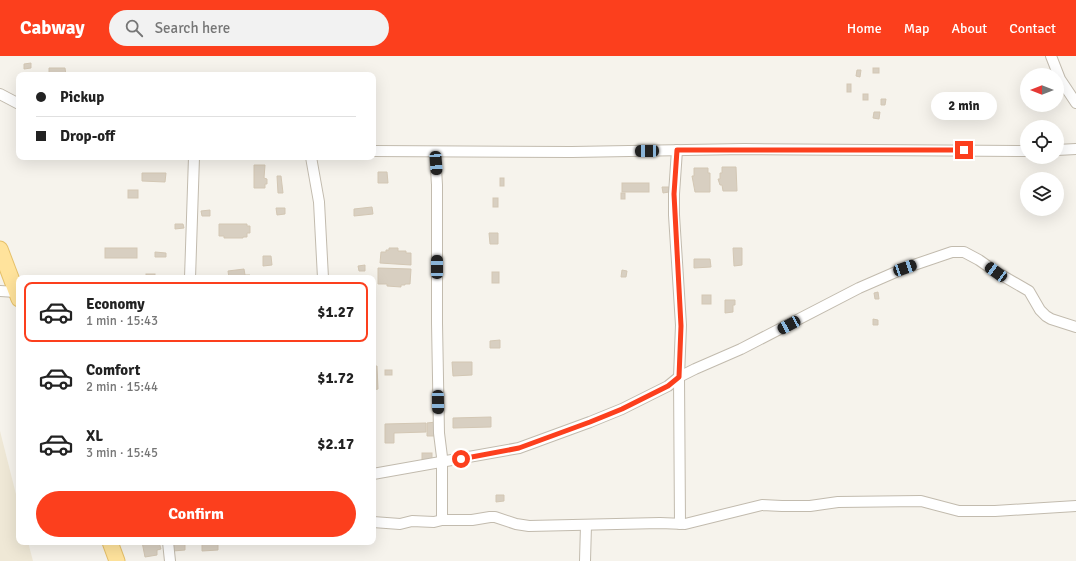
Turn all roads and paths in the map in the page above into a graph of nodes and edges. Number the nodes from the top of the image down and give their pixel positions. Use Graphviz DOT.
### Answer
graph roads {
  1 [pos="1051,56"];
  2 [pos="0,94"];
  3 [pos="16,102"];
  4 [pos="1076,103"];
  5 [pos="1076,149"];
  6 [pos="677,150"];
  7 [pos="1064,150"];
  8 [pos="376,151"];
  9 [pos="1020,151"];
  10 [pos="435,152"];
  11 [pos="194,160"];
  12 [pos="312,160"];
  13 [pos="0,249"];
  14 [pos="190,275"];
  15 [pos="323,275"];
  16 [pos="0,291"];
  17 [pos="16,291"];
  18 [pos="16,295"];
  19 [pos="1076,327"];
  20 [pos="679,377"];
  21 [pos="441,462"];
  22 [pos="376,473"];
  23 [pos="1076,506"];
  24 [pos="442,520"];
  25 [pos="376,522"];
  26 [pos="680,524"];
  27 [pos="586,525"];
  28 [pos="111,545"];
  29 [pos="168,545"];
  30 [pos="117,561"];
  31 [pos="170,561"];
  32 [pos="585,561"];
  1 -- 4 [label="street"];
  2 -- 3 [label="street"];
  5 -- 7 [label="street"];
  6 -- 9 [label="street"];
  6 -- 10 [label="street"];
  6 -- 20 [label="street"];
  8 -- 10 [label="street"];
  10 -- 21 [label="street"];
  11 -- 14 [label="street"];
  12 -- 15 [label="street"];
  13 -- 17 [label="main road"];
  16 -- 18 [label="street"];
  19 -- 20 [label="street"];
  20 -- 21 [label="street"];
  20 -- 26 [label="street"];
  21 -- 22 [label="street"];
  21 -- 24 [label="street"];
  23 -- 26 [label="street"];
  24 -- 25 [label="street"];
  24 -- 27 [label="street"];
  26 -- 27 [label="street"];
  27 -- 32 [label="street"];
  28 -- 30 [label="main road"];
  29 -- 31 [label="street"];
}
